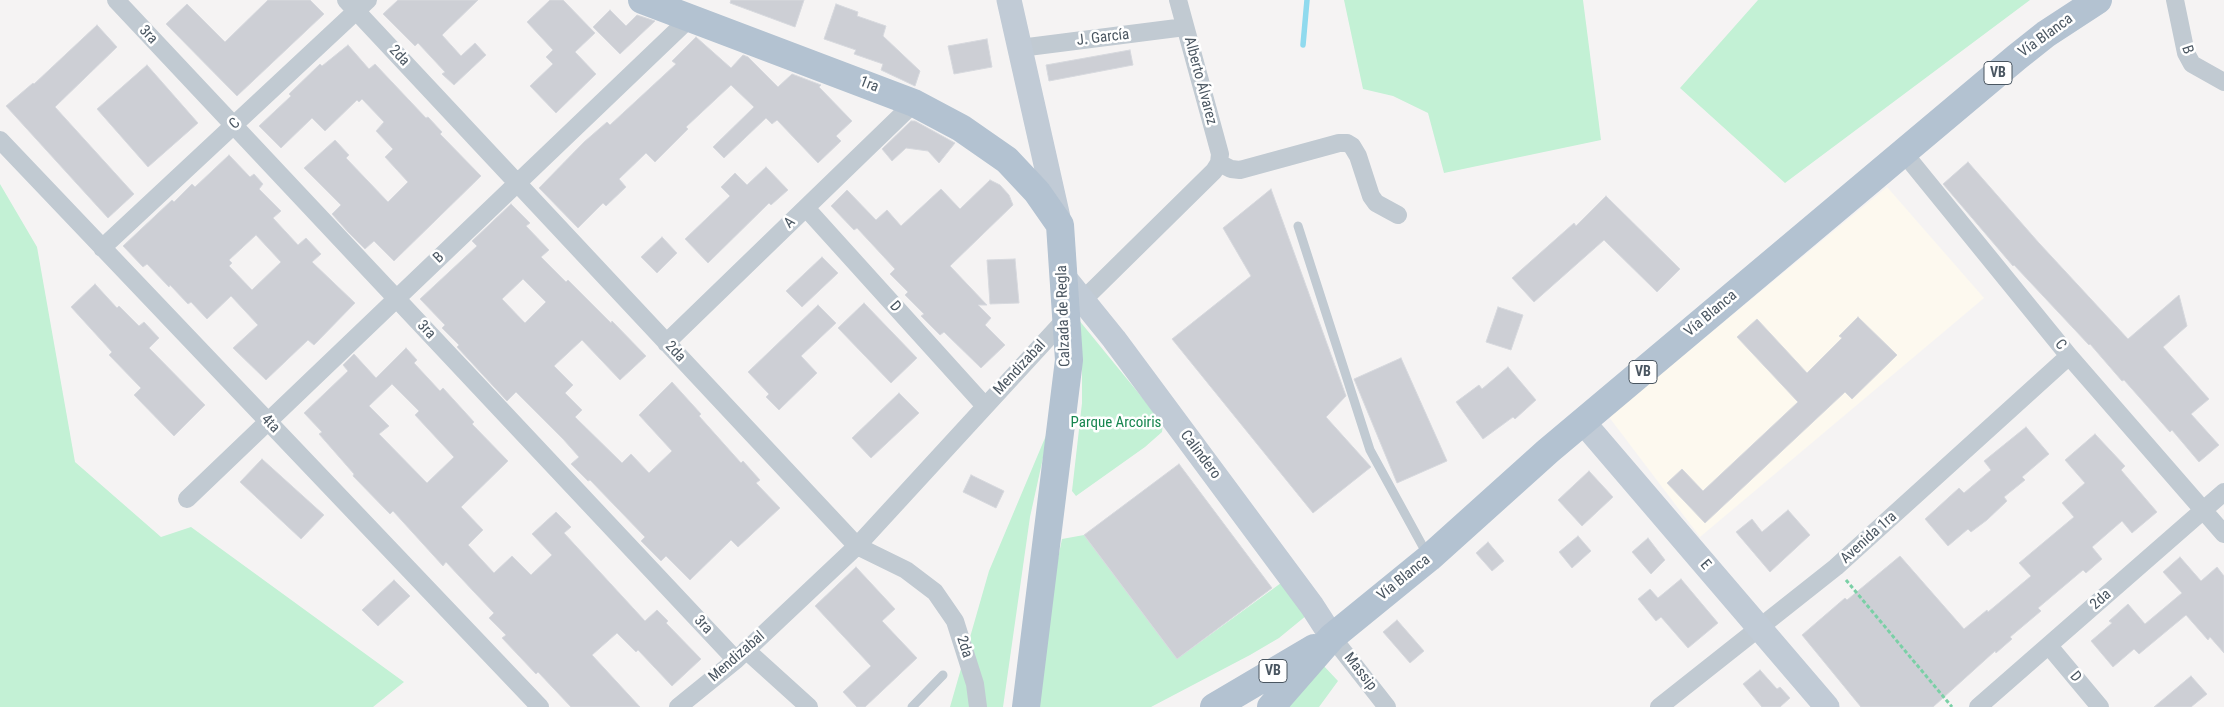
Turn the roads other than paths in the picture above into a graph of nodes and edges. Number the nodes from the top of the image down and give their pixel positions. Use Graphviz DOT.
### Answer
graph roads {
  1 [pos="116,0"];
  2 [pos="1010,0"];
  3 [pos="1178,0"];
  4 [pos="2098,0"];
  5 [pos="2175,0"];
  6 [pos="357,4"];
  7 [pos="667,6"];
  8 [pos="1185,27"];
  9 [pos="1020,48"];
  10 [pos="2224,82"];
  11 [pos="914,103"];
  12 [pos="234,125"];
  13 [pos="0,140"];
  14 [pos="1903,152"];
  15 [pos="1219,163"];
  16 [pos="517,183"];
  17 [pos="806,208"];
  18 [pos="1398,215"];
  19 [pos="1060,225"];
  20 [pos="1298,226"];
  21 [pos="102,248"];
  22 [pos="396,298"];
  23 [pos="1075,309"];
  24 [pos="666,343"];
  25 [pos="2069,356"];
  26 [pos="985,406"];
  27 [pos="268,422"];
  28 [pos="1583,422"];
  29 [pos="2224,492"];
  30 [pos="187,499"];
  31 [pos="2204,510"];
  32 [pos="2224,534"];
  33 [pos="856,546"];
  34 [pos="1429,558"];
  35 [pos="1759,628"];
  36 [pos="1332,637"];
  37 [pos="2049,646"];
  38 [pos="741,655"];
  39 [pos="943,675"];
  40 [pos="1028,703"];
  41 [pos="540,707"];
  42 [pos="678,707"];
  43 [pos="809,707"];
  44 [pos="912,707"];
  45 [pos="978,707"];
  46 [pos="1214,707"];
  47 [pos="1271,707"];
  48 [pos="1387,707"];
  49 [pos="1659,707"];
  50 [pos="1827,707"];
  51 [pos="1978,707"];
  52 [pos="2100,707"];
  1 -- 12 [label="street, 3ra"];
  2 -- 9 [label="main road, Calzada de Regla"];
  3 -- 8 [label="street, Alberto Álvarez"];
  4 -- 14 [label="main road, Vía Blanca / VB"];
  5 -- 10 [label="street, B"];
  6 -- 12 [label="street, C"];
  6 -- 16 [label="street, 2da"];
  7 -- 11 [label="main road, 1ra"];
  7 -- 16 [label="street, B"];
  8 -- 9 [label="street, J. García"];
  8 -- 15 [label="street, Alberto Álvarez"];
  9 -- 19 [label="main road, Calzada de Regla"];
  11 -- 17 [label="street, A"];
  11 -- 19 [label="main road, 1ra"];
  12 -- 21 [label="street, C"];
  12 -- 22 [label="street, 3ra"];
  13 -- 21 [label="street, 4ta"];
  14 -- 25 [label="street, C"];
  14 -- 28 [label="main road, Vía Blanca / VB"];
  15 -- 18 [label="street"];
  15 -- 23 [label="street, Mendizabal"];
  16 -- 22 [label="street, B"];
  16 -- 24 [label="street, 2da"];
  17 -- 24 [label="street, A"];
  17 -- 26 [label="street, D"];
  19 -- 23 [label="main road, Calzada de Regla"];
  20 -- 34 [label="lane"];
  21 -- 27 [label="street, 4ta"];
  22 -- 27 [label="street, B"];
  22 -- 38 [label="street, 3ra"];
  23 -- 26 [label="street, Mendizabal"];
  23 -- 36 [label="main road, Calindero"];
  23 -- 40 [label="main road, Calzada de Regla"];
  24 -- 33 [label="street, 2da"];
  25 -- 31 [label="street, C"];
  25 -- 35 [label="street, Avenida 1ra"];
  26 -- 33 [label="street, Mendizabal"];
  27 -- 30 [label="street, B"];
  27 -- 41 [label="street, 4ta"];
  28 -- 34 [label="main road, Vía Blanca / VB"];
  28 -- 35 [label="main road, E"];
  29 -- 31 [label="street, 2da"];
  31 -- 32 [label="street, C"];
  31 -- 37 [label="street, 2da"];
  33 -- 38 [label="street, Mendizabal"];
  33 -- 45 [label="street, 2da"];
  34 -- 36 [label="main road, Vía Blanca / VB"];
  35 -- 49 [label="street, Avenida 1ra"];
  35 -- 50 [label="main road, E"];
  36 -- 46 [label="main road, Vía Blanca / VB"];
  36 -- 47 [label="main road, Vía Blanca / VB"];
  36 -- 48 [label="street, Massip"];
  37 -- 51 [label="street, 2da"];
  37 -- 52 [label="street, D"];
  38 -- 42 [label="street, Mendizabal"];
  38 -- 43 [label="street, 3ra"];
  39 -- 44 [label="lane"];
}
